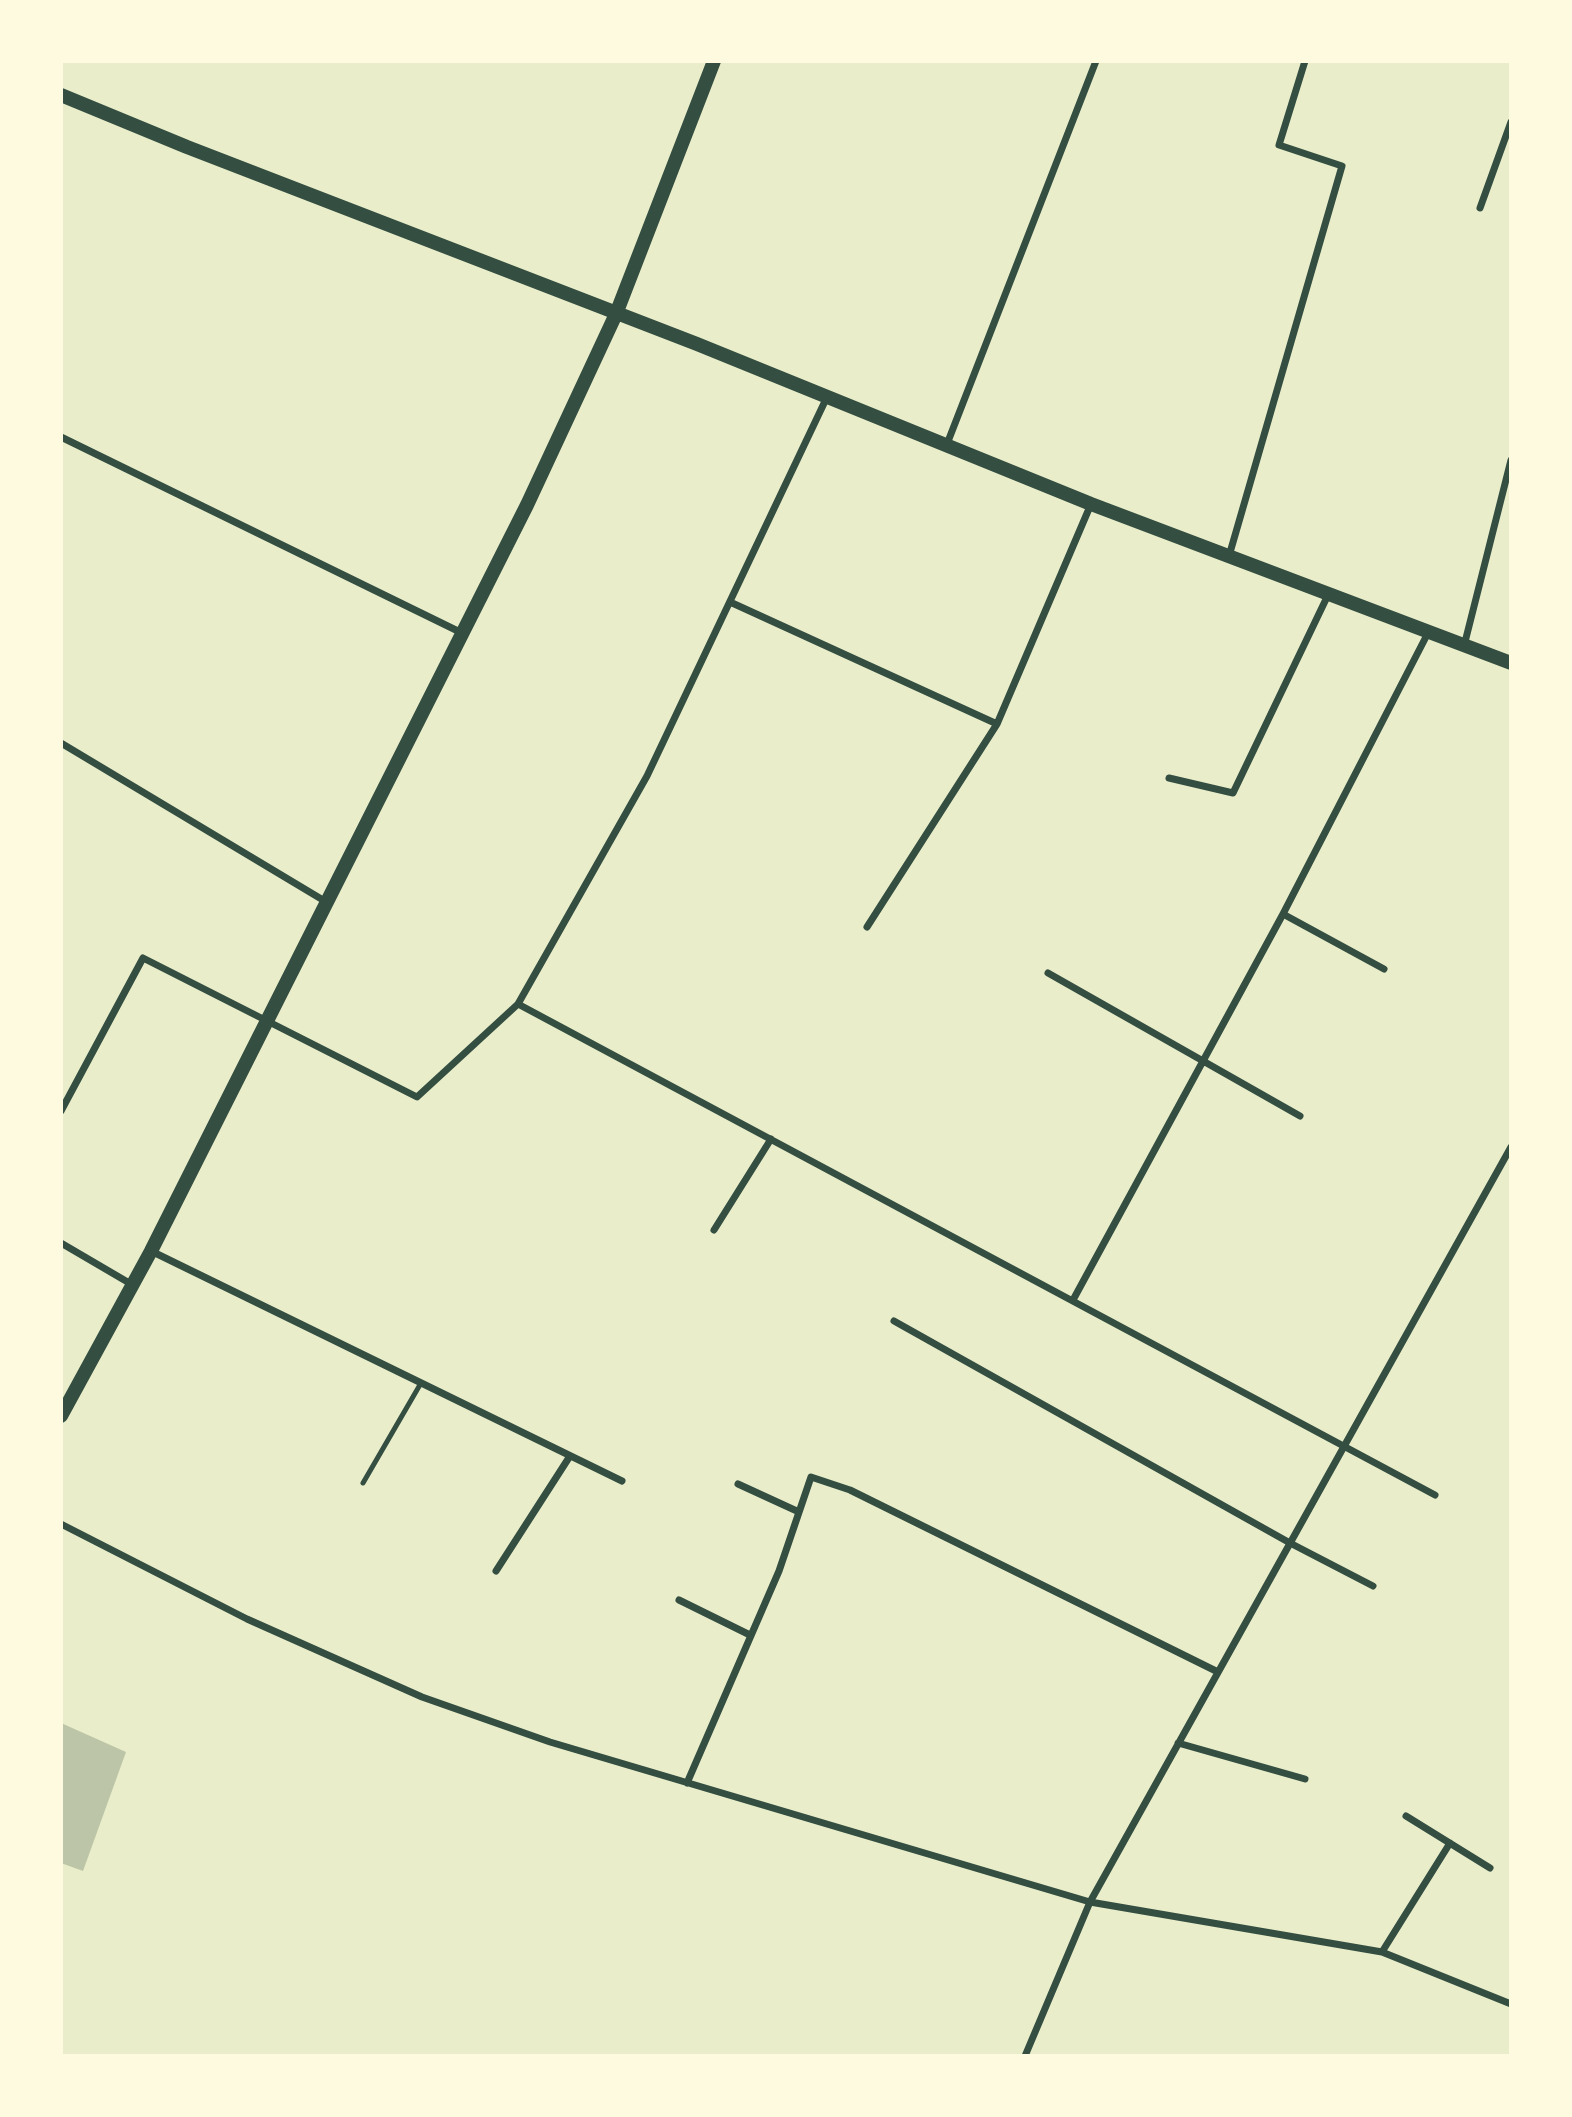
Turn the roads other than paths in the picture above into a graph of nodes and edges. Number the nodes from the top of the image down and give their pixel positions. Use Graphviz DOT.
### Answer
graph roads {
  1 [pos="713,61"];
  2 [pos="1096,61"];
  3 [pos="1306,61"];
  4 [pos="61,94"];
  5 [pos="1511,122"];
  6 [pos="1480,208"];
  7 [pos="616,314"];
  8 [pos="827,397"];
  9 [pos="61,437"];
  10 [pos="947,444"];
  11 [pos="1511,460"];
  12 [pos="1091,504"];
  13 [pos="1228,556"];
  14 [pos="1328,595"];
  15 [pos="730,602"];
  16 [pos="1429,631"];
  17 [pos="462,633"];
  18 [pos="1464,646"];
  19 [pos="1511,663"];
  20 [pos="997,724"];
  21 [pos="61,743"];
  22 [pos="1169,778"];
  23 [pos="328,903"];
  24 [pos="1283,914"];
  25 [pos="867,927"];
  26 [pos="1384,969"];
  27 [pos="1048,973"];
  28 [pos="518,1004"];
  29 [pos="266,1021"];
  30 [pos="1202,1063"];
  31 [pos="61,1111"];
  32 [pos="1300,1116"];
  33 [pos="771,1139"];
  34 [pos="1511,1147"];
  35 [pos="714,1230"];
  36 [pos="61,1243"];
  37 [pos="151,1251"];
  38 [pos="131,1284"];
  39 [pos="1073,1300"];
  40 [pos="894,1321"];
  41 [pos="421,1383"];
  42 [pos="61,1416"];
  43 [pos="1344,1446"];
  44 [pos="570,1456"];
  45 [pos="622,1481"];
  46 [pos="363,1483"];
  47 [pos="738,1484"];
  48 [pos="1434,1495"];
  49 [pos="799,1512"];
  50 [pos="61,1524"];
  51 [pos="1290,1543"];
  52 [pos="496,1571"];
  53 [pos="1373,1586"];
  54 [pos="679,1600"];
  55 [pos="750,1635"];
  56 [pos="1217,1672"];
  57 [pos="1178,1743"];
  58 [pos="1305,1779"];
  59 [pos="687,1783"];
  60 [pos="1406,1816"];
  61 [pos="1450,1843"];
  62 [pos="1490,1868"];
  63 [pos="1090,1902"];
  64 [pos="1382,1952"];
  65 [pos="1511,2004"];
  66 [pos="1025,2056"];
  1 -- 7 [label="main road"];
  2 -- 10 [label="street"];
  3 -- 13 [label="street"];
  4 -- 7 [label="main road"];
  5 -- 6 [label="street"];
  7 -- 8 [label="main road"];
  7 -- 17 [label="main road"];
  8 -- 10 [label="main road"];
  8 -- 15 [label="street"];
  9 -- 17 [label="street"];
  10 -- 12 [label="main road"];
  11 -- 18 [label="street"];
  12 -- 13 [label="main road"];
  12 -- 20 [label="street"];
  13 -- 14 [label="main road"];
  14 -- 16 [label="main road"];
  14 -- 22 [label="street"];
  15 -- 20 [label="street"];
  15 -- 28 [label="street"];
  16 -- 18 [label="main road"];
  16 -- 24 [label="street"];
  17 -- 23 [label="main road"];
  18 -- 19 [label="main road"];
  20 -- 25 [label="street"];
  21 -- 23 [label="street"];
  23 -- 29 [label="main road"];
  24 -- 26 [label="street"];
  24 -- 30 [label="street"];
  27 -- 30 [label="street"];
  28 -- 29 [label="street"];
  28 -- 33 [label="street"];
  29 -- 31 [label="street"];
  29 -- 37 [label="main road"];
  30 -- 32 [label="street"];
  30 -- 39 [label="street"];
  33 -- 35 [label="street"];
  33 -- 39 [label="street"];
  34 -- 43 [label="street"];
  36 -- 38 [label="street"];
  37 -- 38 [label="main road"];
  37 -- 41 [label="street"];
  38 -- 42 [label="main road"];
  39 -- 43 [label="street"];
  40 -- 51 [label="street"];
  41 -- 44 [label="street"];
  41 -- 46 [label="lane"];
  43 -- 48 [label="street"];
  43 -- 51 [label="street"];
  44 -- 45 [label="street"];
  44 -- 52 [label="street"];
  47 -- 49 [label="street"];
  49 -- 55 [label="street"];
  49 -- 56 [label="street"];
  50 -- 59 [label="street"];
  51 -- 53 [label="street"];
  51 -- 56 [label="street"];
  54 -- 55 [label="street"];
  55 -- 59 [label="street"];
  56 -- 57 [label="street"];
  57 -- 58 [label="street"];
  57 -- 63 [label="street"];
  59 -- 63 [label="street"];
  60 -- 61 [label="street"];
  61 -- 62 [label="street"];
  61 -- 64 [label="street"];
  63 -- 64 [label="street"];
  63 -- 66 [label="street"];
  64 -- 65 [label="street"];
}
